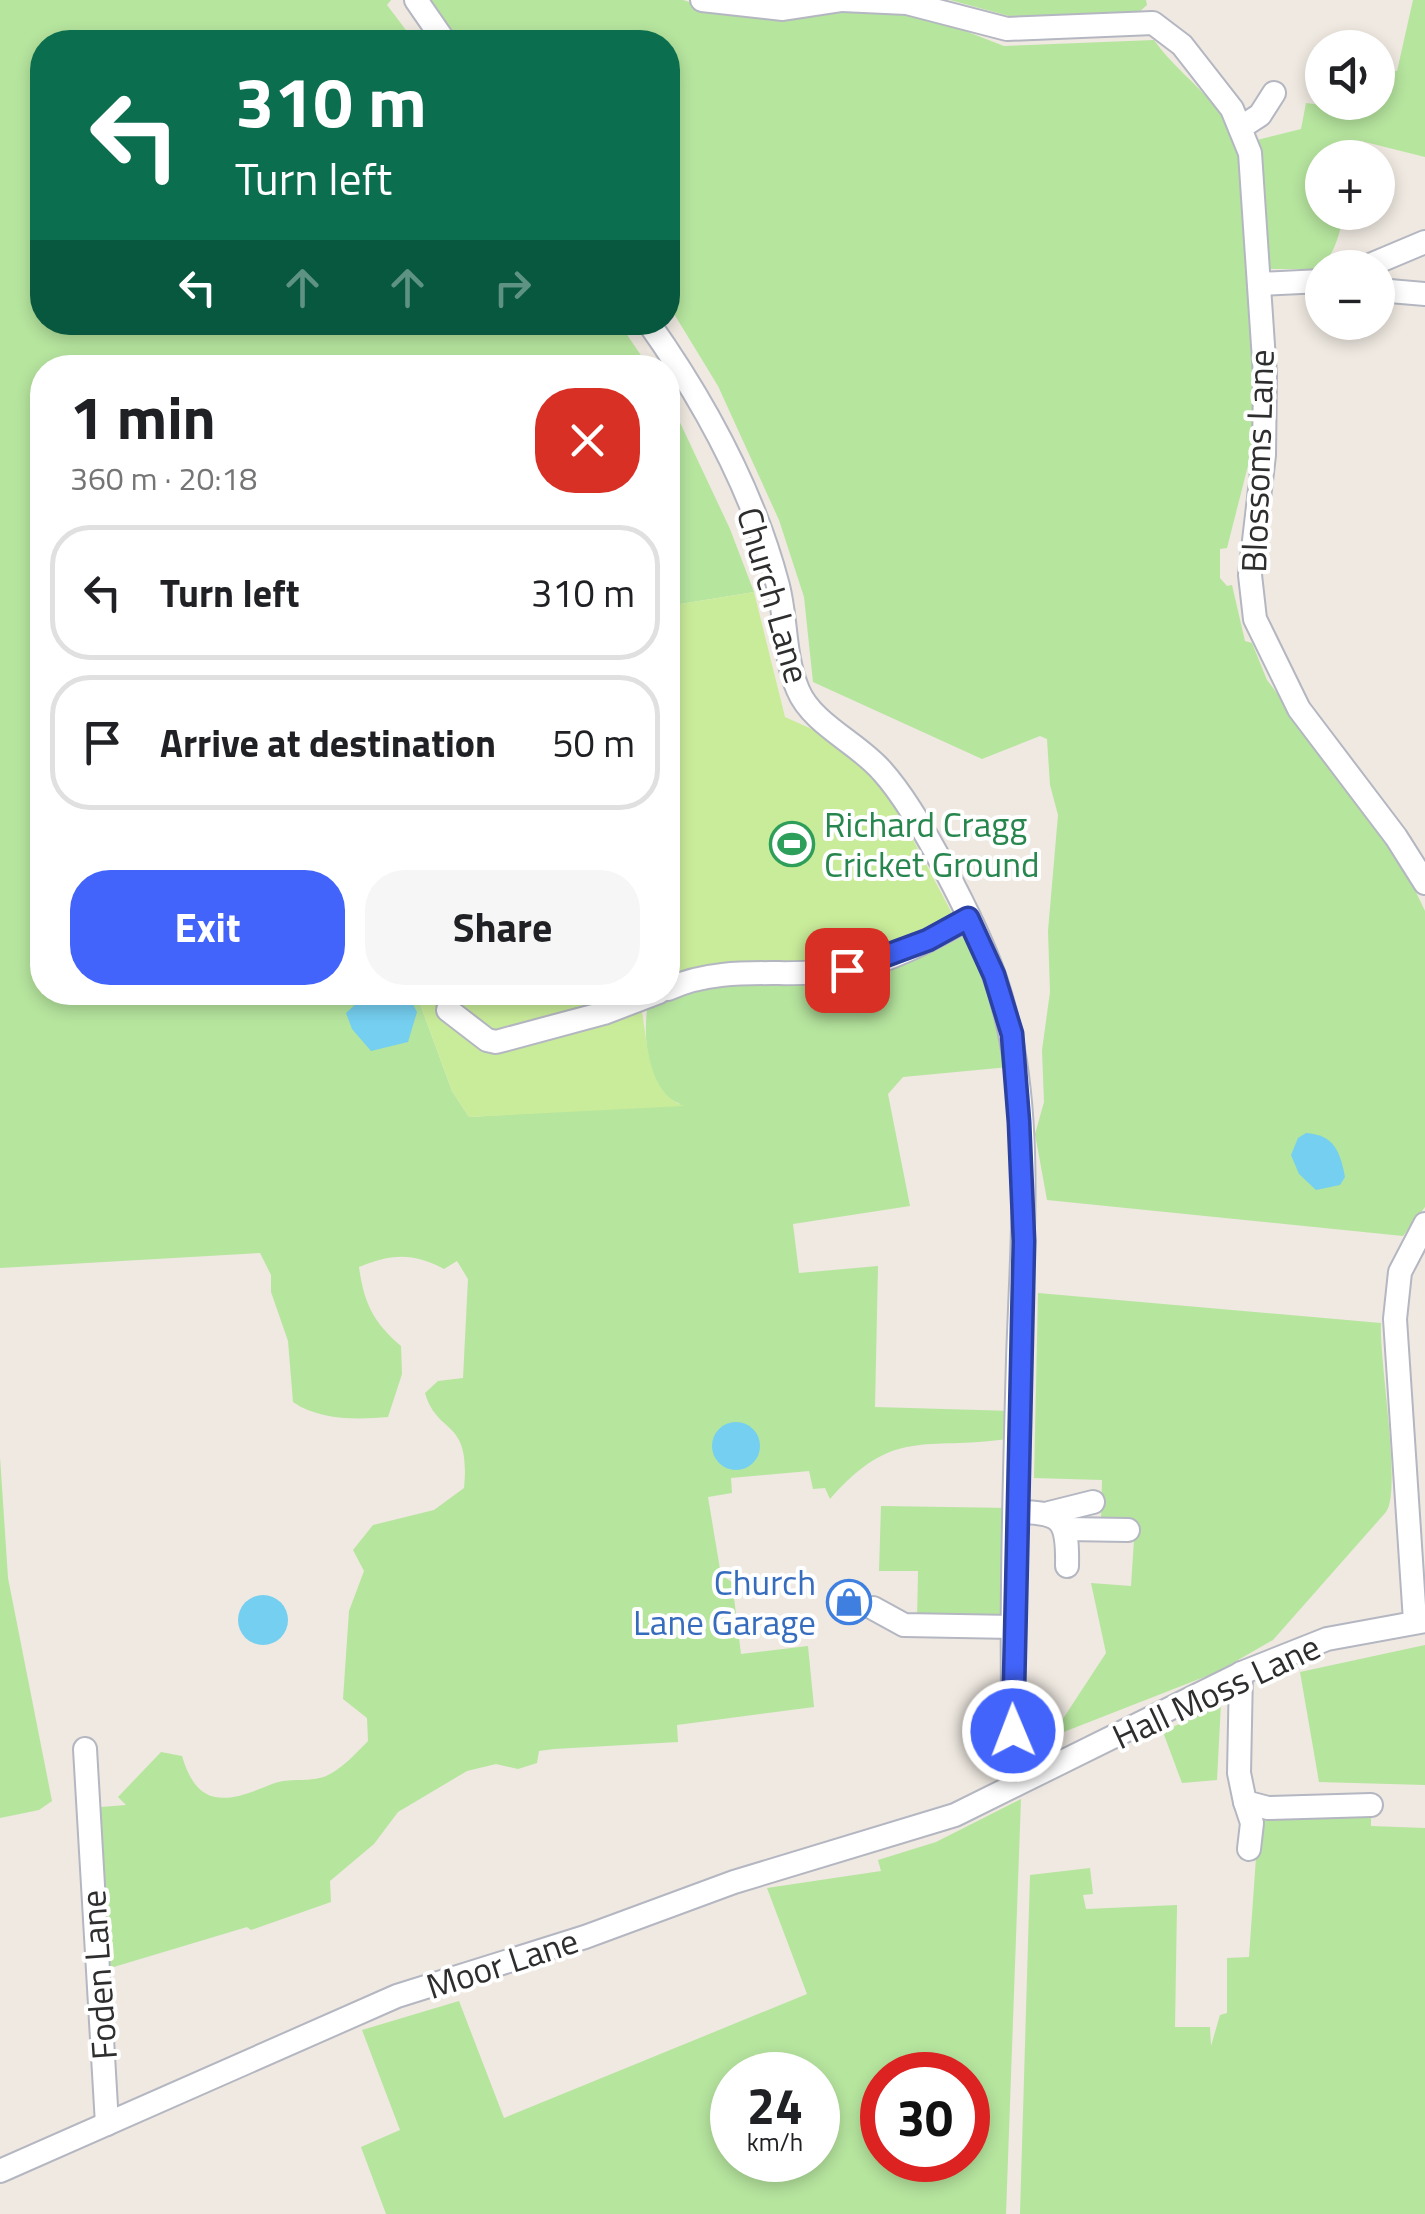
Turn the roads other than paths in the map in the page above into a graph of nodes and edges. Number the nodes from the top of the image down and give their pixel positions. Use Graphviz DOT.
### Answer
graph roads {
  1 [pos="416,0"];
  2 [pos="702,0"];
  3 [pos="842,0"];
  4 [pos="1154,12"];
  5 [pos="437,30"];
  6 [pos="1274,92"];
  7 [pos="1240,128"];
  8 [pos="1425,242"];
  9 [pos="1395,255"];
  10 [pos="1305,282"];
  11 [pos="1259,284"];
  12 [pos="1395,291"];
  13 [pos="1425,294"];
  14 [pos="680,372"];
  15 [pos="1425,884"];
  16 [pos="968,918"];
  17 [pos="680,985"];
  18 [pos="625,1005"];
  19 [pos="448,1010"];
  20 [pos="1425,1224"];
  21 [pos="1093,1502"];
  22 [pos="1015,1512"];
  23 [pos="1057,1521"];
  24 [pos="1128,1530"];
  25 [pos="1067,1566"];
  26 [pos="873,1608"];
  27 [pos="1420,1621"];
  28 [pos="1014,1627"];
  29 [pos="1241,1673"];
  30 [pos="85,1749"];
  31 [pos="1015,1785"];
  32 [pos="1245,1802"];
  33 [pos="1371,1805"];
  34 [pos="1250,1849"];
  35 [pos="108,2124"];
  36 [pos="0,2171"];
  1 -- 5 [label="street"];
  2 -- 3 [label="street, Blossoms Lane"];
  3 -- 4 [label="street, Blossoms Lane"];
  4 -- 7 [label="street, Blossoms Lane"];
  6 -- 7 [label="street"];
  7 -- 11 [label="street, Blossoms Lane"];
  8 -- 9 [label="street"];
  10 -- 11 [label="street"];
  11 -- 15 [label="street, Blossoms Lane"];
  12 -- 13 [label="street"];
  14 -- 16 [label="street, Church Lane"];
  16 -- 17 [label="street"];
  16 -- 22 [label="street, Church Lane"];
  18 -- 19 [label="street"];
  20 -- 27 [label="street"];
  21 -- 23 [label="street"];
  22 -- 23 [label="street"];
  22 -- 28 [label="street, Church Lane"];
  23 -- 24 [label="street"];
  23 -- 25 [label="street"];
  26 -- 28 [label="street"];
  27 -- 29 [label="street, Hall Moss Lane"];
  28 -- 31 [label="street, Church Lane"];
  29 -- 31 [label="street, Hall Moss Lane"];
  29 -- 32 [label="street"];
  30 -- 35 [label="street, Foden Lane"];
  31 -- 35 [label="street, Moor Lane"];
  32 -- 33 [label="street"];
  32 -- 34 [label="street"];
  35 -- 36 [label="street, Moor Lane"];
}
